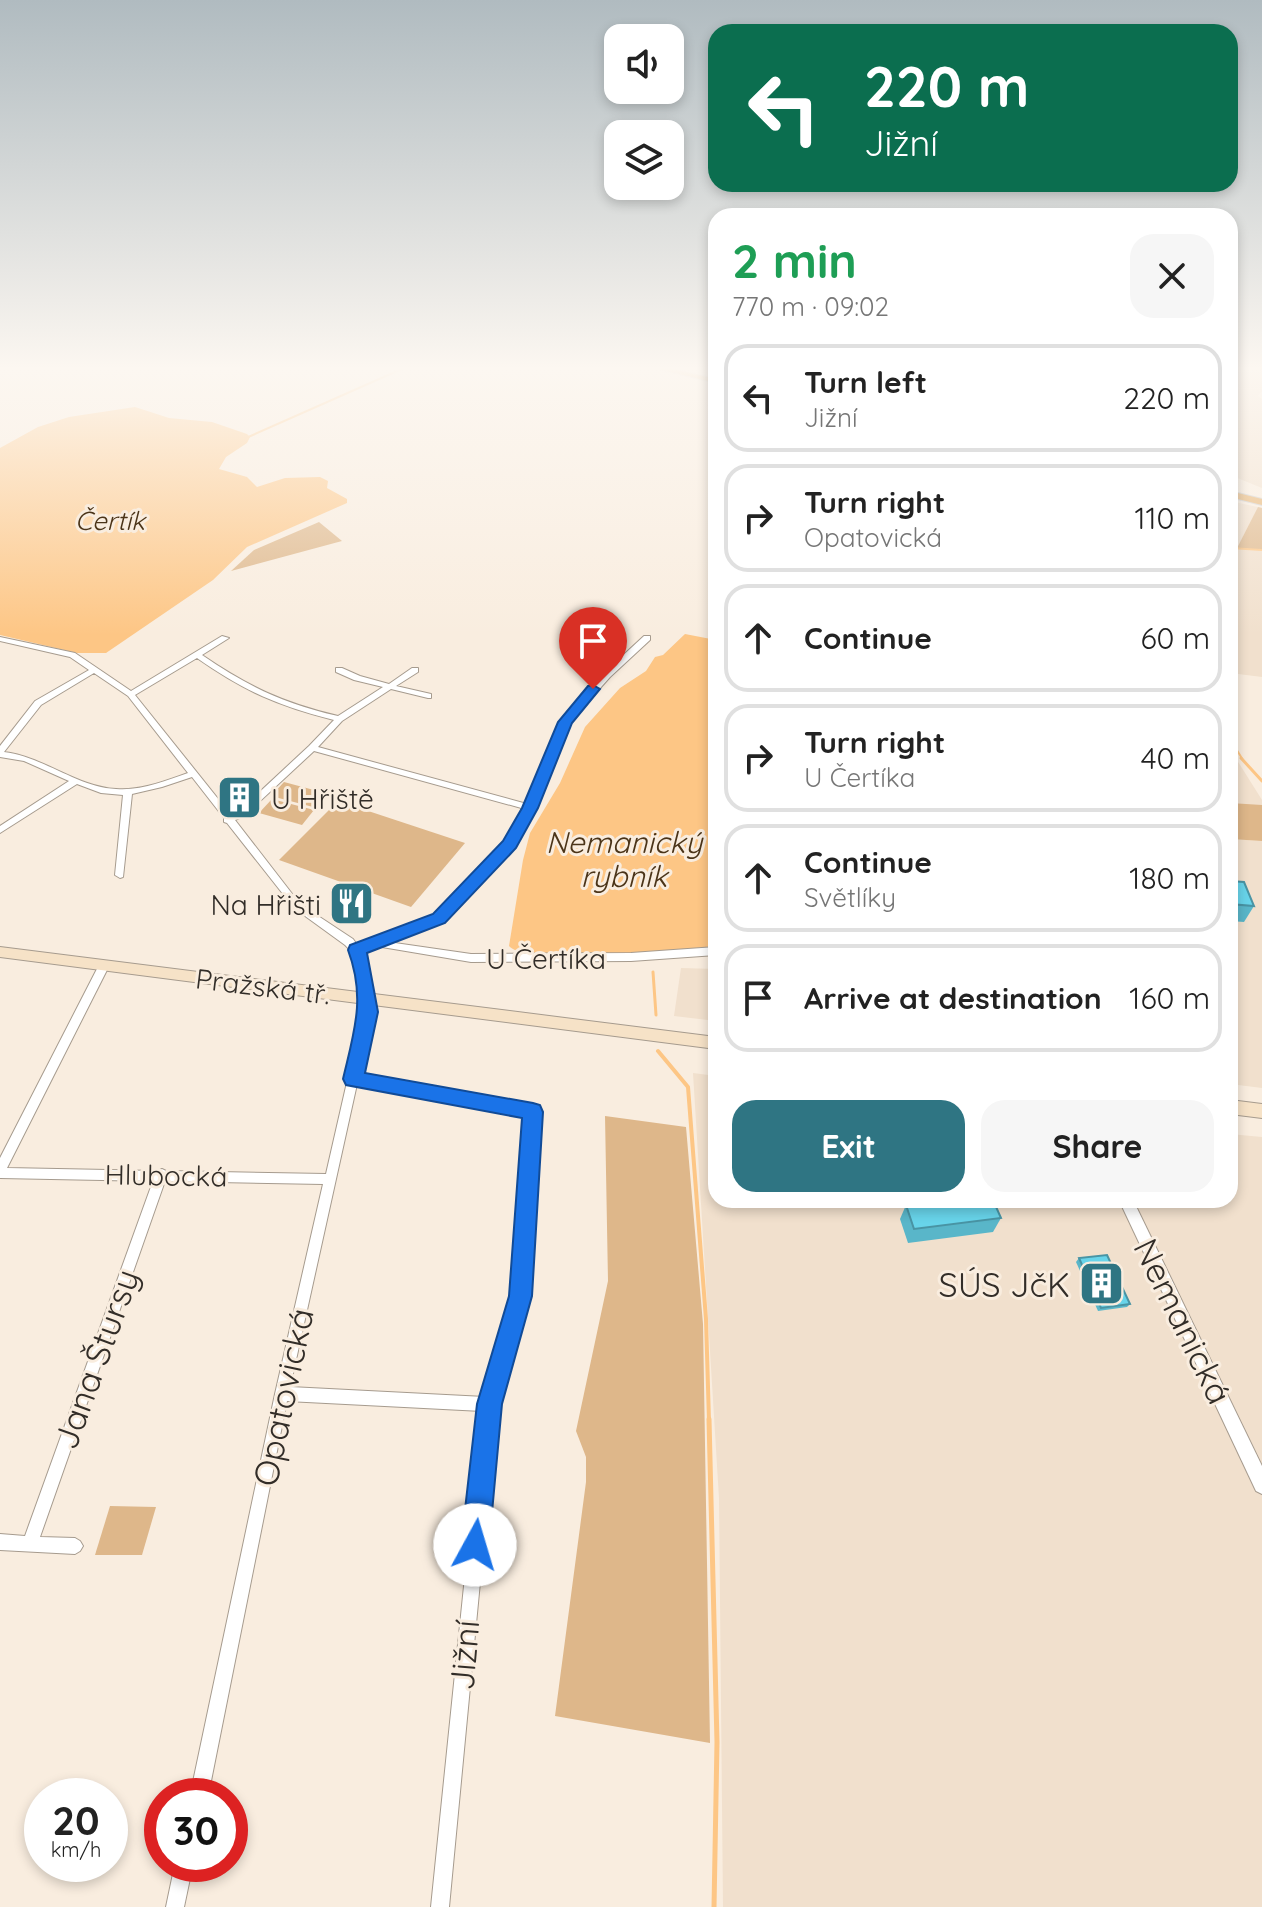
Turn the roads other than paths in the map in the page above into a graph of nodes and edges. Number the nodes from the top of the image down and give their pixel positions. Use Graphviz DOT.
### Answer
graph roads {
  1 [pos="1238,494"];
  2 [pos="1262,500"];
  3 [pos="225,638"];
  4 [pos="647,638"];
  5 [pos="0,639"];
  6 [pos="198,655"];
  7 [pos="94,670"];
  8 [pos="339,670"];
  9 [pos="415,670"];
  10 [pos="390,686"];
  11 [pos="131,694"];
  12 [pos="428,696"];
  13 [pos="339,719"];
  14 [pos="312,748"];
  15 [pos="0,753"];
  16 [pos="193,774"];
  17 [pos="76,781"];
  18 [pos="128,792"];
  19 [pos="530,808"];
  20 [pos="227,820"];
  21 [pos="0,830"];
  22 [pos="120,875"];
  23 [pos="378,943"];
  24 [pos="357,950"];
  25 [pos="0,952"];
  26 [pos="708,952"];
  27 [pos="104,966"];
  28 [pos="366,1000"];
  29 [pos="708,1042"];
  30 [pos="353,1079"];
  31 [pos="1238,1108"];
  32 [pos="1262,1111"];
  33 [pos="0,1172"];
  34 [pos="162,1174"];
  35 [pos="331,1179"];
  36 [pos="1130,1208"];
  37 [pos="282,1394"];
  38 [pos="490,1404"];
  39 [pos="1262,1485"];
  40 [pos="0,1542"];
  41 [pos="30,1543"];
  42 [pos="75,1546"];
  43 [pos="203,1778"];
  44 [pos="180,1882"];
  45 [pos="175,1907"];
  46 [pos="440,1907"];
  1 -- 2 [label="highway"];
  3 -- 6 [label="street"];
  4 -- 19 [label="street, U Čertíka"];
  5 -- 7 [label="street"];
  6 -- 11 [label="street"];
  6 -- 13 [label="street"];
  7 -- 11 [label="street"];
  7 -- 15 [label="street"];
  8 -- 10 [label="street"];
  9 -- 10 [label="street"];
  10 -- 12 [label="street"];
  10 -- 13 [label="street"];
  11 -- 16 [label="street"];
  13 -- 14 [label="street"];
  14 -- 19 [label="street"];
  14 -- 20 [label="street"];
  15 -- 17 [label="street"];
  16 -- 18 [label="street"];
  16 -- 20 [label="street"];
  17 -- 18 [label="street"];
  17 -- 21 [label="street"];
  18 -- 22 [label="street"];
  19 -- 23 [label="street, U Čertíka"];
  20 -- 24 [label="street"];
  23 -- 24 [label="street, U Čertíka"];
  23 -- 26 [label="street, U Čertíka"];
  24 -- 28 [label="street, Opatovická"];
  25 -- 27 [label="main road, Pražská tř."];
  27 -- 28 [label="main road, Pražská tř."];
  27 -- 33 [label="street"];
  28 -- 29 [label="main road, Pražská tř."];
  28 -- 30 [label="street, Opatovická"];
  30 -- 35 [label="street, Opatovická"];
  30 -- 38 [label="street, Jižní"];
  31 -- 32 [label="main road"];
  33 -- 34 [label="street, Hlubocká"];
  34 -- 35 [label="street, Hlubocká"];
  34 -- 41 [label="street, Jana Štursy"];
  35 -- 37 [label="street, Opatovická"];
  36 -- 39 [label="street, Nemanická"];
  37 -- 38 [label="street"];
  37 -- 43 [label="street, Opatovická"];
  38 -- 46 [label="street, Jižní"];
  40 -- 41 [label="street"];
  41 -- 42 [label="street"];
  44 -- 45 [label="street"];
}
